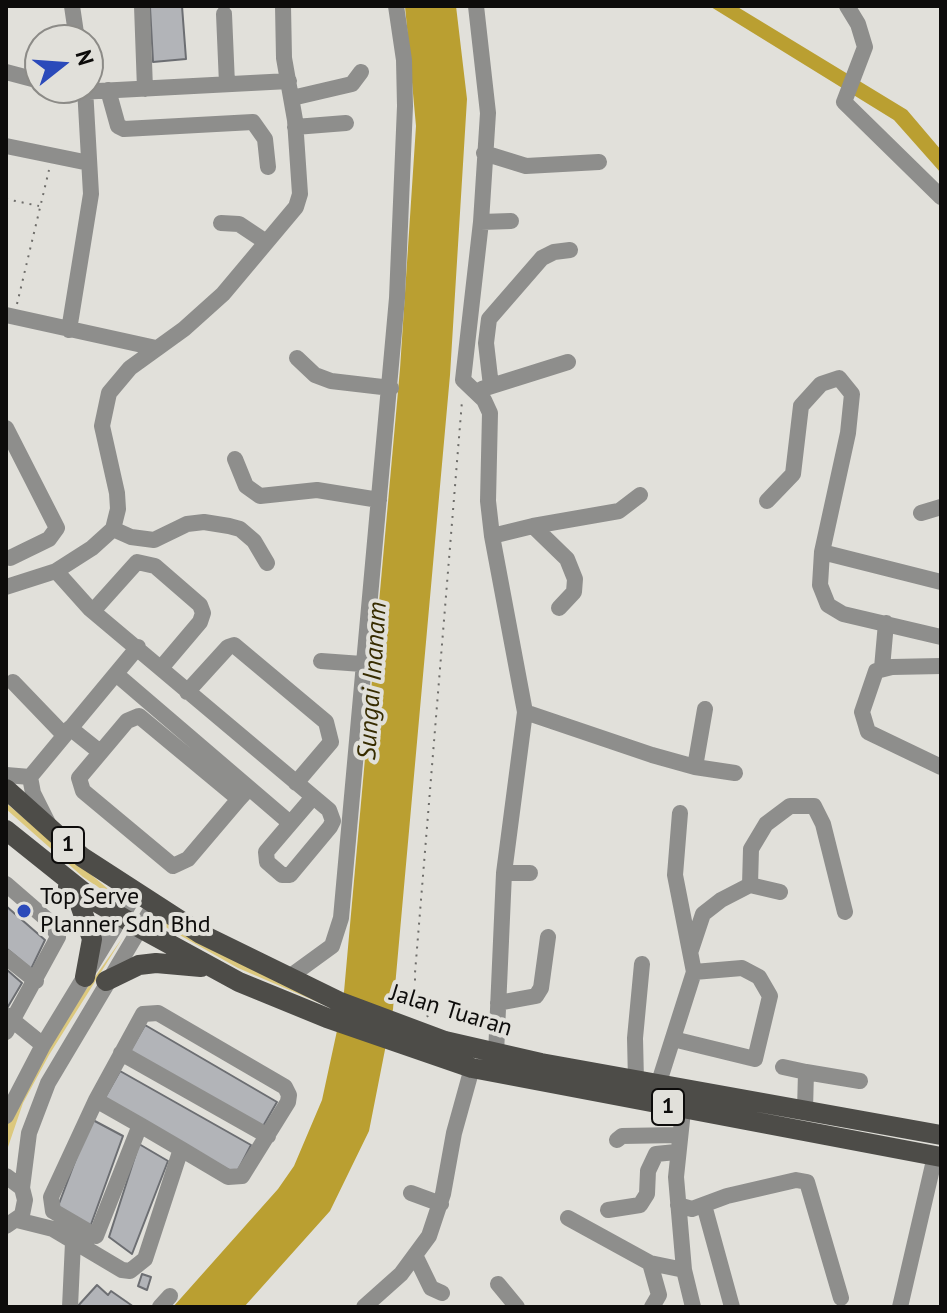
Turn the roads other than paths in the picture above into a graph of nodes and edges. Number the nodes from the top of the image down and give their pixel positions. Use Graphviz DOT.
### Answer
graph roads {
  1 [pos="142,6"];
  2 [pos="283,6"];
  3 [pos="396,6"];
  4 [pos="476,6"];
  5 [pos="847,6"];
  6 [pos="224,14"];
  7 [pos="361,72"];
  8 [pos="227,84"];
  9 [pos="145,89"];
  10 [pos="290,89"];
  11 [pos="104,90"];
  12 [pos="108,90"];
  13 [pos="87,104"];
  14 [pos="346,123"];
  15 [pos="295,127"];
  16 [pos="6,146"];
  17 [pos="484,153"];
  18 [pos="599,162"];
  19 [pos="89,163"];
  20 [pos="268,167"];
  21 [pos="941,197"];
  22 [pos="511,221"];
  23 [pos="481,222"];
  24 [pos="221,223"];
  25 [pos="266,242"];
  26 [pos="570,250"];
  27 [pos="10,316"];
  28 [pos="69,330"];
  29 [pos="156,348"];
  30 [pos="297,358"];
  31 [pos="568,362"];
  32 [pos="476,386"];
  33 [pos="391,388"];
  34 [pos="6,428"];
  35 [pos="235,459"];
  36 [pos="640,495"];
  37 [pos="379,500"];
  38 [pos="767,501"];
  39 [pos="941,507"];
  40 [pos="921,513"];
  41 [pos="533,526"];
  42 [pos="113,529"];
  43 [pos="492,536"];
  44 [pos="822,552"];
  45 [pos="8,554"];
  46 [pos="267,563"];
  47 [pos="56,571"];
  48 [pos="24,582"];
  49 [pos="941,582"];
  50 [pos="6,587"];
  51 [pos="559,608"];
  52 [pos="93,611"];
  53 [pos="886,623"];
  54 [pos="941,637"];
  55 [pos="138,647"];
  56 [pos="321,661"];
  57 [pos="362,664"];
  58 [pos="941,666"];
  59 [pos="161,668"];
  60 [pos="882,668"];
  61 [pos="116,674"];
  62 [pos="13,682"];
  63 [pos="187,692"];
  64 [pos="705,709"];
  65 [pos="525,712"];
  66 [pos="67,732"];
  67 [pos="100,752"];
  68 [pos="695,767"];
  69 [pos="941,767"];
  70 [pos="735,773"];
  71 [pos="6,775"];
  72 [pos="30,777"];
  73 [pos="296,783"];
  74 [pos="6,789"];
  75 [pos="244,793"];
  76 [pos="313,797"];
  77 [pos="680,813"];
  78 [pos="290,823"];
  79 [pos="6,830"];
  80 [pos="54,833"];
  81 [pos="55,871"];
  82 [pos="504,873"];
  83 [pos="530,873"];
  84 [pos="6,884"];
  85 [pos="750,885"];
  86 [pos="780,892"];
  87 [pos="135,894"];
  88 [pos="154,905"];
  89 [pos="845,912"];
  90 [pos="121,917"];
  91 [pos="140,928"];
  92 [pos="548,937"];
  93 [pos="691,950"];
  94 [pos="6,957"];
  95 [pos="642,964"];
  96 [pos="209,968"];
  97 [pos="694,972"];
  98 [pos="85,977"];
  99 [pos="288,978"];
  100 [pos="36,981"];
  101 [pos="106,981"];
  102 [pos="498,1003"];
  103 [pos="332,1010"];
  104 [pos="8,1022"];
  105 [pos="402,1034"];
  106 [pos="673,1039"];
  107 [pos="43,1045"];
  108 [pos="121,1053"];
  109 [pos="496,1054"];
  110 [pos="783,1067"];
  111 [pos="472,1068"];
  112 [pos="806,1072"];
  113 [pos="636,1081"];
  114 [pos="860,1081"];
  115 [pos="659,1082"];
  116 [pos="96,1100"];
  117 [pos="805,1110"];
  118 [pos="683,1111"];
  119 [pos="6,1116"];
  120 [pos="140,1125"];
  121 [pos="941,1135"];
  122 [pos="268,1136"];
  123 [pos="617,1140"];
  124 [pos="855,1142"];
  125 [pos="677,1143"];
  126 [pos="181,1149"];
  127 [pos="938,1157"];
  128 [pos="6,1176"];
  129 [pos="23,1191"];
  130 [pos="411,1193"];
  131 [pos="441,1204"];
  132 [pos="678,1205"];
  133 [pos="704,1205"];
  134 [pos="608,1210"];
  135 [pos="568,1218"];
  136 [pos="12,1223"];
  137 [pos="53,1229"];
  138 [pos="73,1242"];
  139 [pos="415,1255"];
  140 [pos="650,1263"];
  141 [pos="684,1270"];
  142 [pos="498,1284"];
  143 [pos="442,1293"];
  144 [pos="841,1298"];
  145 [pos="70,1307"];
  146 [pos="364,1307"];
  147 [pos="517,1307"];
  148 [pos="652,1307"];
  149 [pos="693,1307"];
  150 [pos="732,1307"];
  151 [pos="900,1307"];
  1 -- 9 [label="street"];
  2 -- 10 [label="street"];
  3 -- 33 [label="street"];
  4 -- 17 [label="street"];
  5 -- 21 [label="street"];
  6 -- 8 [label="street"];
  7 -- 10 [label="street"];
  8 -- 9 [label="street"];
  8 -- 10 [label="street"];
  9 -- 12 [label="street"];
  10 -- 15 [label="street"];
  11 -- 12 [label="street"];
  12 -- 20 [label="street"];
  13 -- 19 [label="street"];
  14 -- 15 [label="street"];
  15 -- 25 [label="street"];
  16 -- 19 [label="street"];
  17 -- 18 [label="street"];
  17 -- 23 [label="street"];
  19 -- 28 [label="street"];
  22 -- 23 [label="street"];
  23 -- 32 [label="street"];
  24 -- 25 [label="street"];
  25 -- 29 [label="street"];
  26 -- 32 [label="street"];
  27 -- 28 [label="street"];
  28 -- 29 [label="street"];
  29 -- 42 [label="street"];
  30 -- 33 [label="street"];
  31 -- 32 [label="street"];
  32 -- 43 [label="street"];
  33 -- 37 [label="street"];
  34 -- 45 [label="street"];
  35 -- 37 [label="street"];
  36 -- 41 [label="street"];
  37 -- 57 [label="street"];
  38 -- 44 [label="street"];
  39 -- 40 [label="street"];
  41 -- 43 [label="street"];
  41 -- 51 [label="street"];
  42 -- 46 [label="street"];
  42 -- 47 [label="street"];
  43 -- 65 [label="street"];
  44 -- 49 [label="street"];
  44 -- 53 [label="street"];
  45 -- 48 [label="street"];
  47 -- 48 [label="street"];
  47 -- 52 [label="street"];
  48 -- 50 [label="street"];
  52 -- 55 [label="street"];
  52 -- 59 [label="street"];
  53 -- 54 [label="street"];
  53 -- 60 [label="street"];
  55 -- 59 [label="street"];
  55 -- 61 [label="street"];
  56 -- 57 [label="street"];
  57 -- 99 [label="street"];
  58 -- 60 [label="street"];
  59 -- 63 [label="street"];
  60 -- 69 [label="street"];
  61 -- 66 [label="street"];
  61 -- 75 [label="street"];
  62 -- 66 [label="street"];
  63 -- 73 [label="street"];
  63 -- 73 [label="street"];
  64 -- 68 [label="street"];
  65 -- 68 [label="street"];
  65 -- 82 [label="street"];
  66 -- 67 [label="street"];
  66 -- 72 [label="street"];
  67 -- 75 [label="street"];
  67 -- 75 [label="street"];
  68 -- 70 [label="street"];
  71 -- 72 [label="street"];
  72 -- 80 [label="street"];
  73 -- 76 [label="street"];
  74 -- 80 [label="main road, Jalan Tuaran / 1"];
  75 -- 78 [label="street"];
  76 -- 78 [label="street"];
  76 -- 78 [label="street"];
  77 -- 93 [label="street"];
  79 -- 81 [label="main road, Jalan Tuaran / 1"];
  80 -- 87 [label="main road, Jalan Tuaran / 1"];
  81 -- 90 [label="main road, Jalan Tuaran / 1"];
  81 -- 98 [label="main road"];
  82 -- 83 [label="street"];
  82 -- 102 [label="street"];
  84 -- 100 [label="street"];
  85 -- 86 [label="street"];
  85 -- 89 [label="street"];
  85 -- 93 [label="street"];
  87 -- 88 [label="main road, Jalan Tuaran / 1"];
  87 -- 90 [label="street"];
  88 -- 91 [label="street"];
  88 -- 99 [label="main road, Jalan Tuaran / 1"];
  90 -- 91 [label="main road, Jalan Tuaran / 1"];
  90 -- 98 [label="street"];
  91 -- 96 [label="main road, Jalan Tuaran / 1"];
  91 -- 101 [label="street"];
  92 -- 102 [label="street"];
  93 -- 97 [label="street"];
  94 -- 100 [label="street"];
  95 -- 113 [label="street"];
  96 -- 101 [label="main road"];
  96 -- 103 [label="main road, Jalan Tuaran / 1"];
  97 -- 106 [label="street"];
  97 -- 106 [label="street"];
  98 -- 107 [label="street"];
  99 -- 103 [label="main road, Jalan Tuaran / 1"];
  100 -- 104 [label="street"];
  101 -- 129 [label="street"];
  102 -- 109 [label="street"];
  103 -- 105 [label="main road, Jalan Tuaran / 1"];
  104 -- 107 [label="street"];
  105 -- 109 [label="main road, Jalan Tuaran / 1"];
  105 -- 111 [label="main road, Jalan Tuaran / 1"];
  106 -- 115 [label="street"];
  107 -- 119 [label="street"];
  108 -- 116 [label="street"];
  108 -- 122 [label="street"];
  108 -- 122 [label="street"];
  109 -- 113 [label="main road, Jalan Tuaran / 1"];
  110 -- 112 [label="street"];
  111 -- 118 [label="main road, Jalan Tuaran / 1"];
  111 -- 131 [label="street"];
  112 -- 114 [label="street"];
  112 -- 117 [label="street"];
  113 -- 115 [label="main road, Jalan Tuaran / 1"];
  115 -- 117 [label="main road, Jalan Tuaran / 1"];
  116 -- 120 [label="street"];
  116 -- 120 [label="street"];
  117 -- 121 [label="main road, Jalan Tuaran / 1"];
  117 -- 124 [label="main road"];
  118 -- 124 [label="main road, Jalan Tuaran / 1"];
  118 -- 125 [label="street"];
  120 -- 126 [label="street"];
  122 -- 126 [label="street"];
  123 -- 125 [label="street"];
  124 -- 127 [label="main road, Jalan Tuaran / 1"];
  125 -- 132 [label="street"];
  125 -- 134 [label="street"];
  126 -- 138 [label="street"];
  127 -- 151 [label="street"];
  128 -- 129 [label="street"];
  129 -- 136 [label="street"];
  129 -- 137 [label="street"];
  130 -- 131 [label="street"];
  131 -- 139 [label="street"];
  132 -- 133 [label="street"];
  132 -- 141 [label="street"];
  133 -- 144 [label="street"];
  133 -- 150 [label="street"];
  135 -- 140 [label="street"];
  136 -- 137 [label="street"];
  137 -- 138 [label="street"];
  138 -- 145 [label="street"];
  139 -- 143 [label="street"];
  139 -- 146 [label="street"];
  140 -- 141 [label="street"];
  140 -- 148 [label="street"];
  141 -- 149 [label="street"];
  142 -- 147 [label="street"];
}
